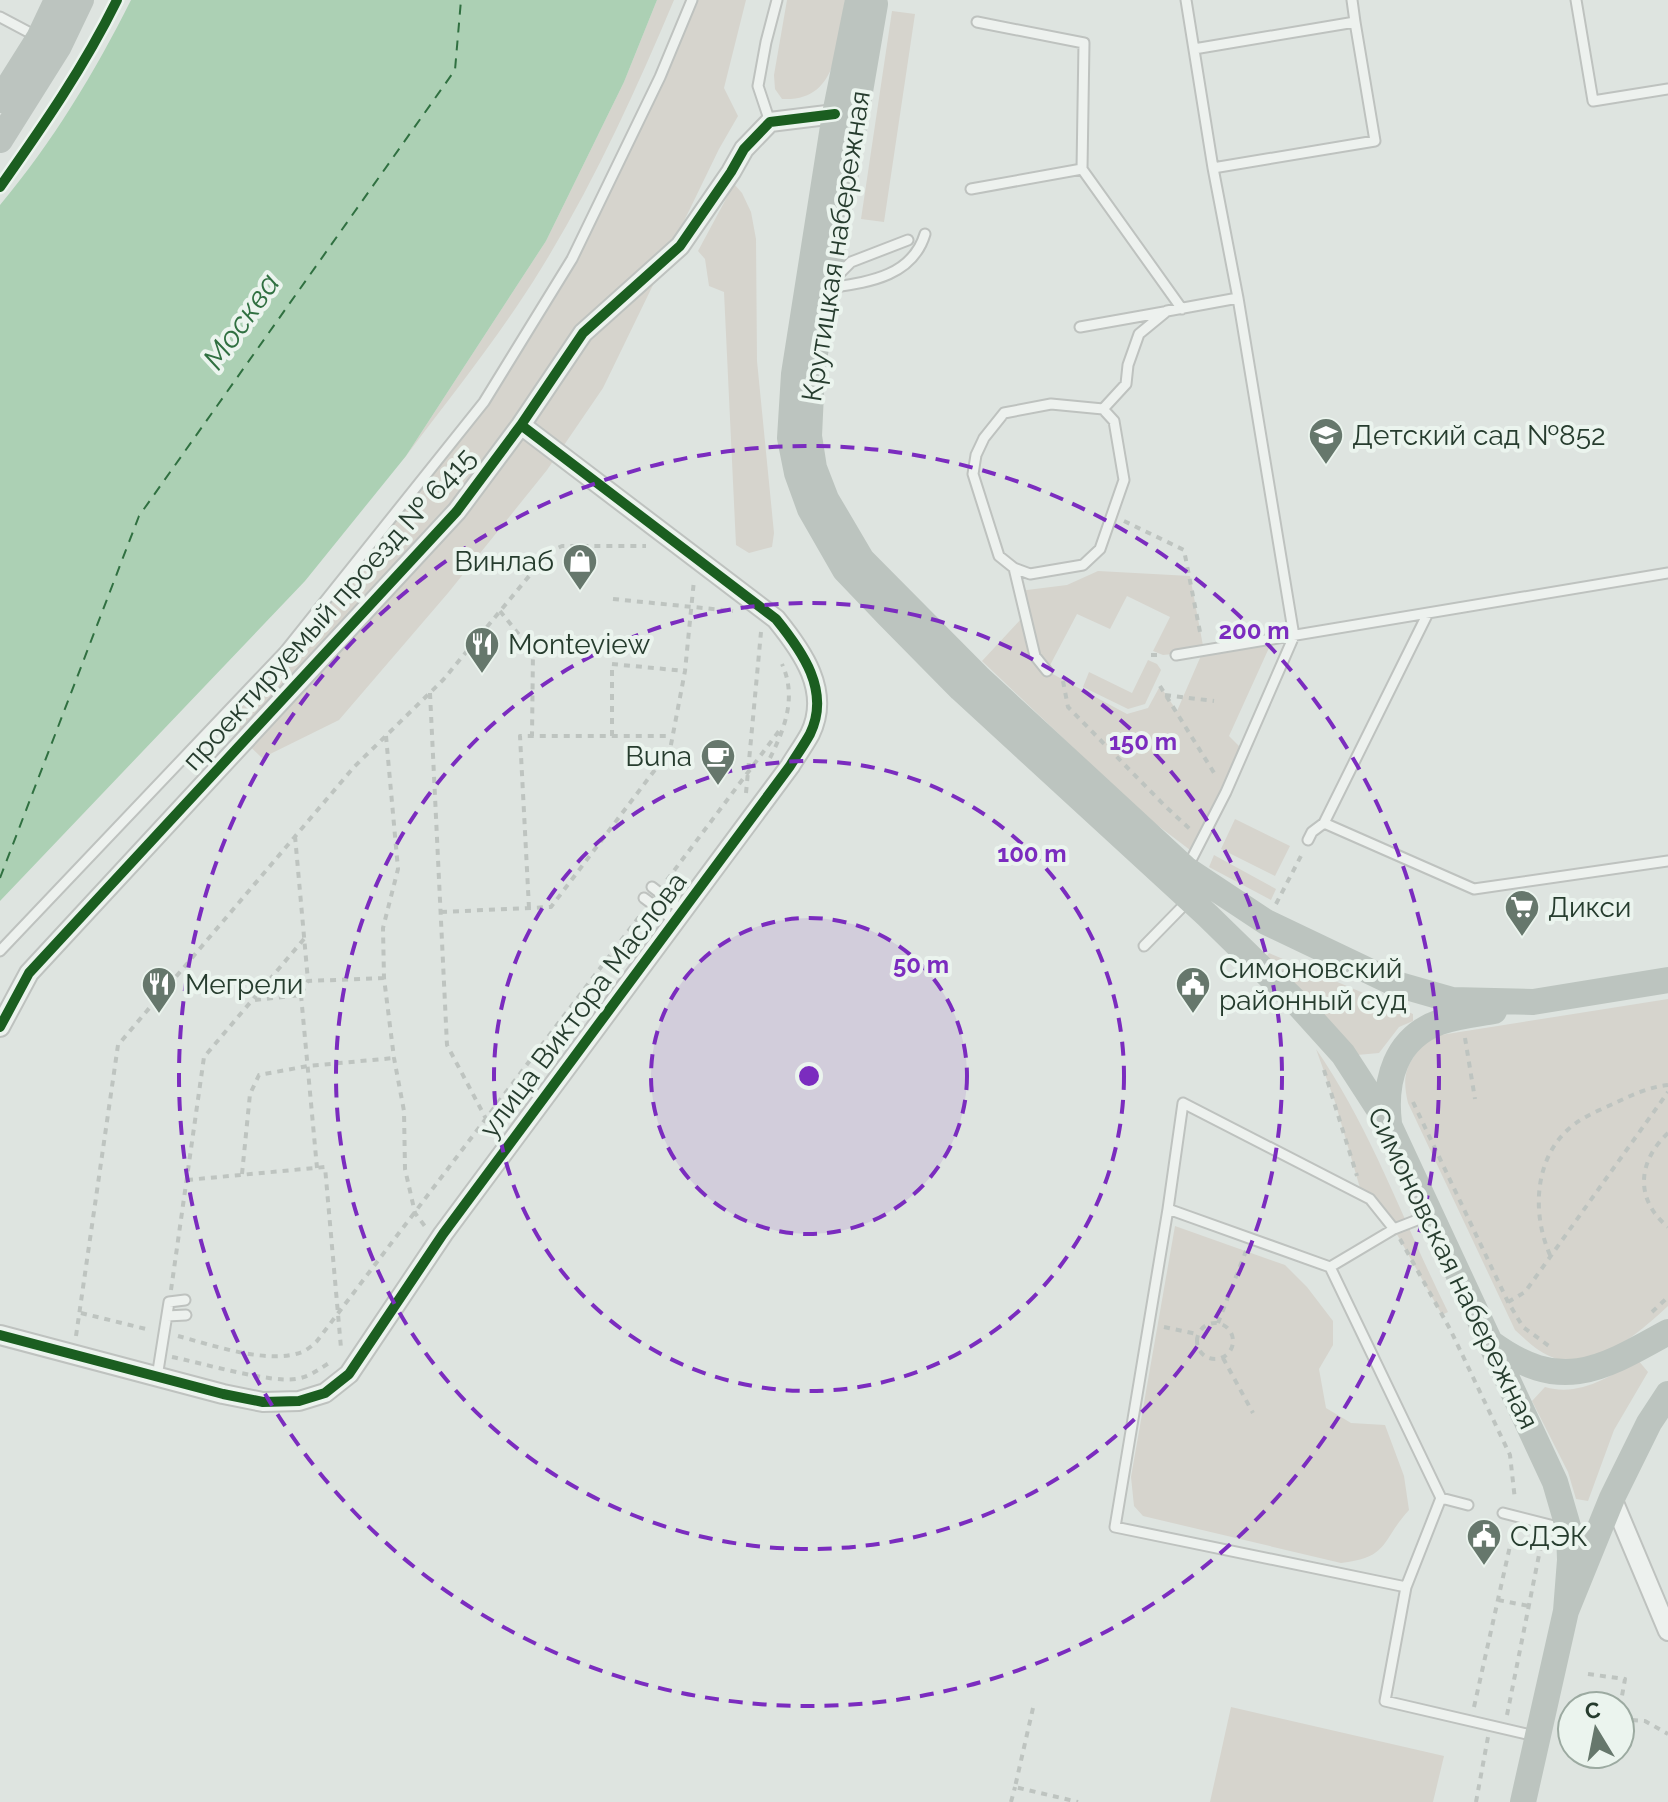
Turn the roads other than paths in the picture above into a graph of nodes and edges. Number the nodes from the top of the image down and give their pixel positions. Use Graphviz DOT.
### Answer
graph roads {
  1 [pos="57,0"];
  2 [pos="81,0"];
  3 [pos="692,0"];
  4 [pos="777,0"];
  5 [pos="858,0"];
  6 [pos="876,0"];
  7 [pos="1186,0"];
  8 [pos="1352,0"];
  9 [pos="1576,0"];
  10 [pos="4,6"];
  11 [pos="0,18"];
  12 [pos="977,22"];
  13 [pos="1355,22"];
  14 [pos="49,42"];
  15 [pos="1194,49"];
  16 [pos="1668,89"];
  17 [pos="0,100"];
  18 [pos="844,116"];
  19 [pos="770,122"];
  20 [pos="0,140"];
  21 [pos="1213,168"];
  22 [pos="1082,169"];
  23 [pos="971,189"];
  24 [pos="925,234"];
  25 [pos="908,240"];
  26 [pos="836,287"];
  27 [pos="1238,298"];
  28 [pos="1182,309"];
  29 [pos="1167,311"];
  30 [pos="1080,327"];
  31 [pos="1103,409"];
  32 [pos="521,425"];
  33 [pos="1014,568"];
  34 [pos="1668,573"];
  35 [pos="1428,613"];
  36 [pos="1294,636"];
  37 [pos="1176,655"];
  38 [pos="1047,671"];
  39 [pos="1324,823"];
  40 [pos="1308,840"];
  41 [pos="1668,861"];
  42 [pos="1183,885"];
  43 [pos="655,890"];
  44 [pos="647,900"];
  45 [pos="679,916"];
  46 [pos="1144,946"];
  47 [pos="0,951"];
  48 [pos="1668,980"];
  49 [pos="1533,1002"];
  50 [pos="0,1027"];
  51 [pos="1389,1125"];
  52 [pos="1168,1209"];
  53 [pos="1430,1215"];
  54 [pos="1394,1229"];
  55 [pos="1330,1267"];
  56 [pos="185,1300"];
  57 [pos="186,1315"];
  58 [pos="167,1316"];
  59 [pos="1659,1323"];
  60 [pos="0,1335"];
  61 [pos="1491,1343"];
  62 [pos="157,1377"];
  63 [pos="1668,1394"];
  64 [pos="1441,1498"];
  65 [pos="1612,1498"];
  66 [pos="1468,1505"];
  67 [pos="1503,1513"];
  68 [pos="1557,1527"];
  69 [pos="1406,1587"];
  70 [pos="1566,1611"];
  71 [pos="1668,1631"];
  72 [pos="1538,1737"];
  73 [pos="1523,1802"];
  1 -- 14 [label="main road"];
  2 -- 14 [label="main road"];
  3 -- 47 [label="lane"];
  4 -- 19 [label="lane"];
  5 -- 18 [label="main road, Крутицкая набережная"];
  6 -- 18 [label="main road, Крутицкая набережная"];
  7 -- 15 [label="lane"];
  8 -- 13 [label="lane"];
  9 -- 16 [label="lane"];
  10 -- 11 [label="lane"];
  11 -- 14 [label="lane"];
  12 -- 22 [label="lane"];
  13 -- 15 [label="lane"];
  13 -- 21 [label="lane"];
  14 -- 17 [label="main road"];
  14 -- 20 [label="main road"];
  15 -- 21 [label="lane"];
  18 -- 19 [label="street"];
  18 -- 26 [label="main road, Крутицкая набережная"];
  18 -- 42 [label="main road, Крутицкая набережная"];
  19 -- 32 [label="street, проектируемый проезд № 6415"];
  21 -- 27 [label="lane"];
  22 -- 23 [label="lane"];
  22 -- 28 [label="lane"];
  24 -- 26 [label="lane"];
  25 -- 26 [label="lane"];
  26 -- 42 [label="main road, Крутицкая набережная"];
  27 -- 28 [label="lane"];
  27 -- 36 [label="lane"];
  28 -- 29 [label="lane"];
  29 -- 30 [label="lane"];
  29 -- 31 [label="lane"];
  31 -- 33 [label="lane"];
  31 -- 33 [label="lane"];
  32 -- 45 [label="street, улица Виктора Маслова"];
  32 -- 50 [label="street, проектируемый проезд № 6415"];
  33 -- 38 [label="lane"];
  34 -- 35 [label="lane"];
  35 -- 36 [label="lane"];
  35 -- 39 [label="lane"];
  36 -- 37 [label="lane"];
  36 -- 42 [label="lane"];
  39 -- 40 [label="lane"];
  39 -- 41 [label="lane"];
  42 -- 46 [label="lane"];
  42 -- 49 [label="main road, Крутицкая набережная"];
  42 -- 51 [label="main road, Симоновская набережная"];
  43 -- 45 [label="lane"];
  44 -- 45 [label="lane"];
  45 -- 62 [label="street, улица Виктора Маслова"];
  48 -- 49 [label="main road"];
  49 -- 51 [label="main road"];
  51 -- 53 [label="main road, Симоновская набережная"];
  52 -- 54 [label="lane"];
  52 -- 55 [label="lane"];
  52 -- 69 [label="lane"];
  53 -- 54 [label="lane"];
  53 -- 61 [label="main road, Симоновская набережная"];
  54 -- 55 [label="lane"];
  55 -- 64 [label="lane"];
  56 -- 58 [label="lane"];
  57 -- 58 [label="lane"];
  58 -- 62 [label="lane"];
  59 -- 61 [label="main road"];
  60 -- 62 [label="street, улица Виктора Маслова"];
  61 -- 68 [label="main road, Симоновская набережная"];
  63 -- 65 [label="main road"];
  64 -- 66 [label="lane"];
  64 -- 69 [label="lane"];
  65 -- 70 [label="main road"];
  65 -- 71 [label="street"];
  67 -- 68 [label="lane"];
  68 -- 70 [label="main road, Симоновская набережная"];
  69 -- 72 [label="lane"];
  70 -- 72 [label="main road"];
  72 -- 73 [label="main road"];
}
